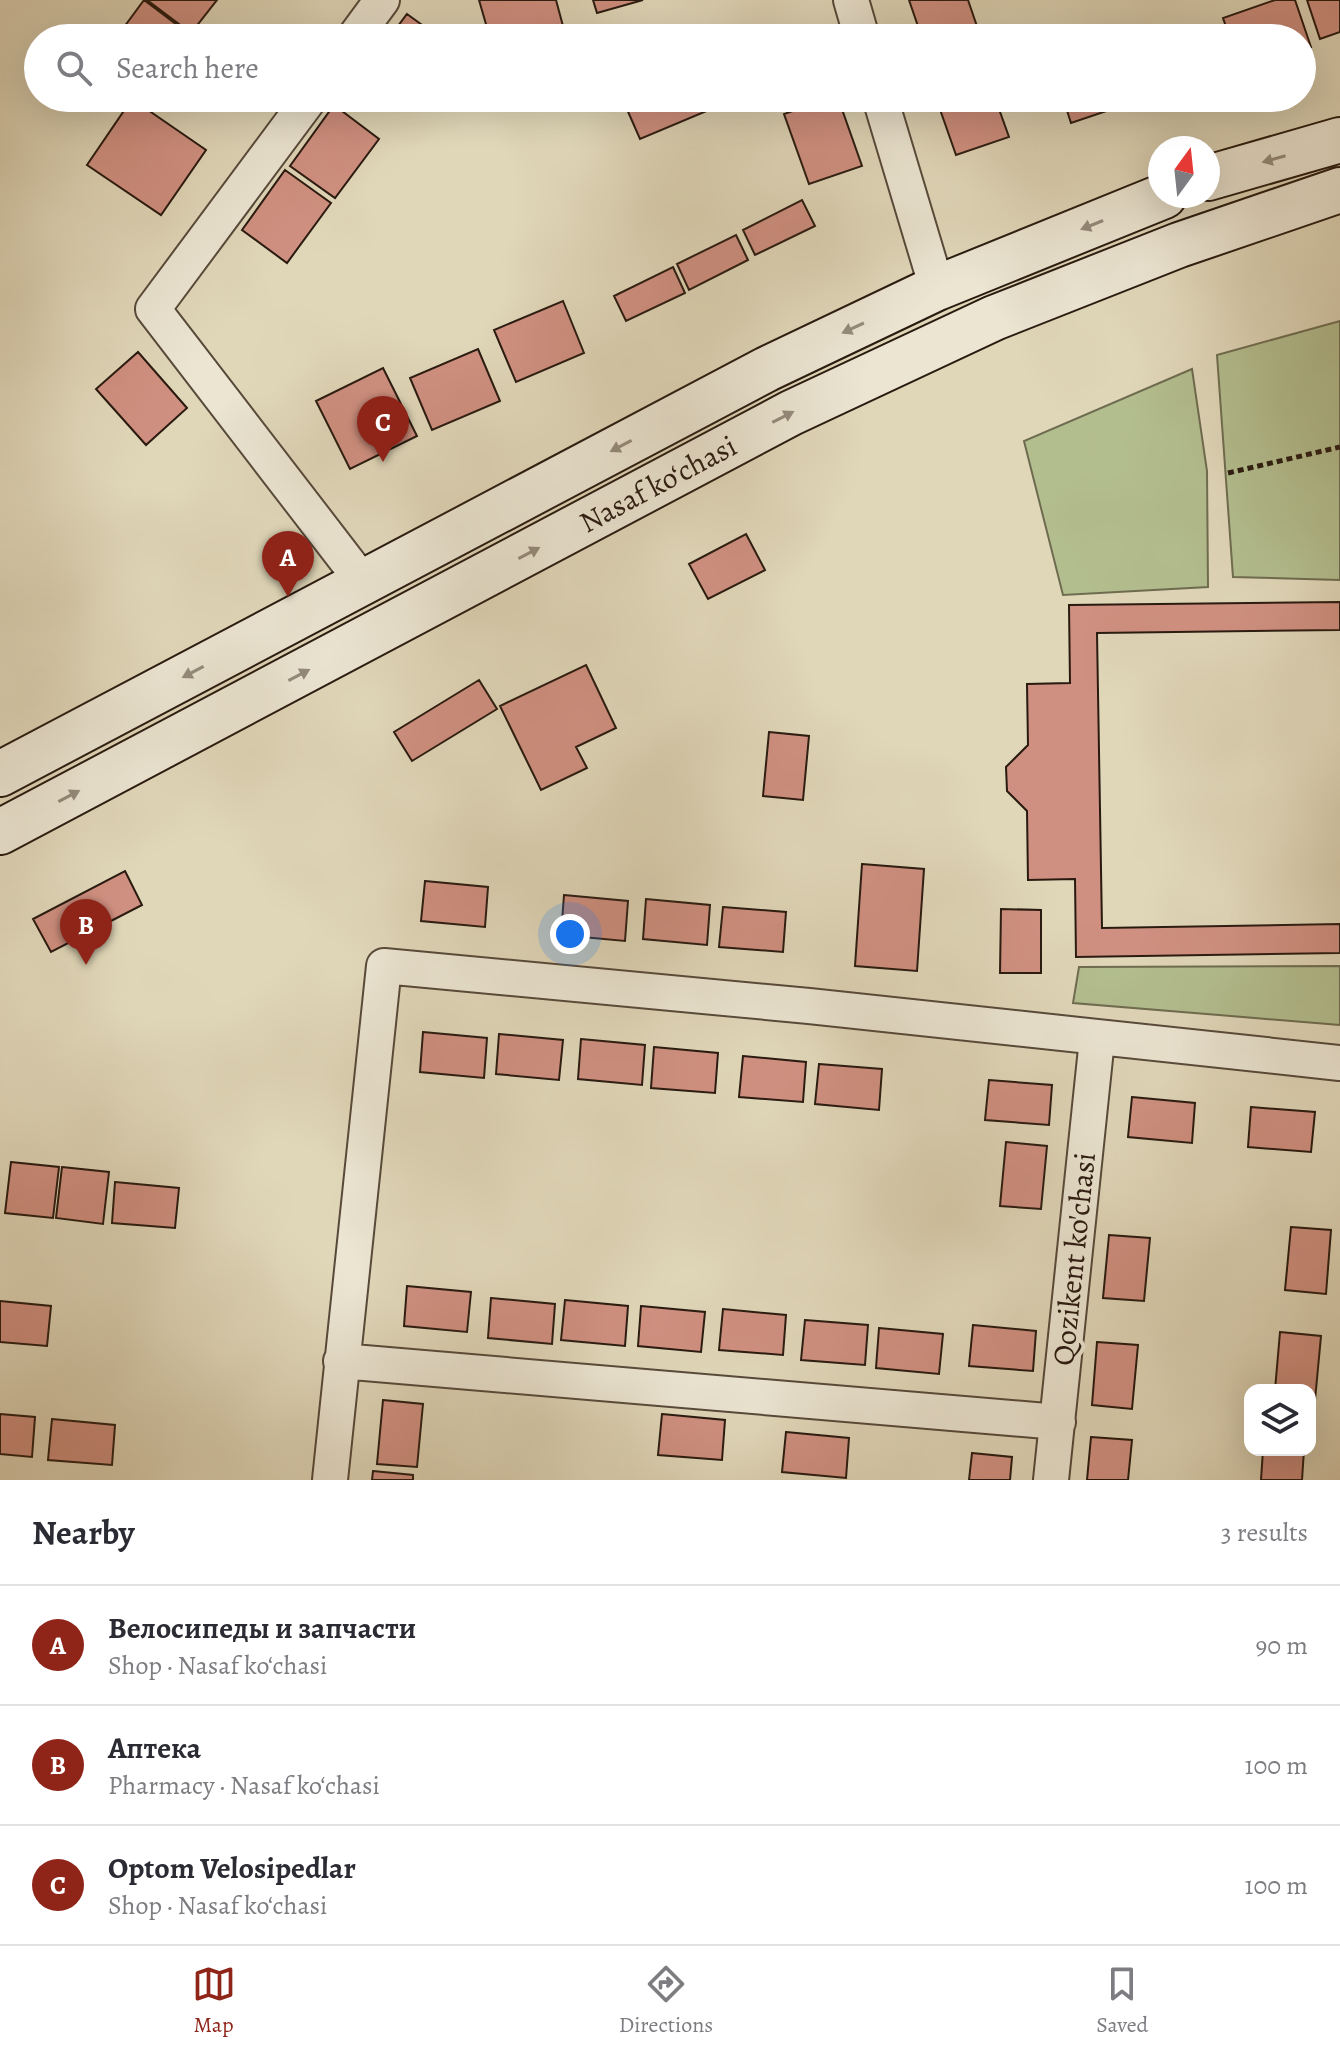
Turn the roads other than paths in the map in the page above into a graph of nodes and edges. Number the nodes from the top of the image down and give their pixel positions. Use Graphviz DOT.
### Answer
graph roads {
  1 [pos="382,0"];
  2 [pos="851,0"];
  3 [pos="364,24"];
  4 [pos="858,24"];
  5 [pos="300,112"];
  6 [pos="884,112"];
  7 [pos="1340,140"];
  8 [pos="1220,175"];
  9 [pos="1340,190"];
  10 [pos="1148,202"];
  11 [pos="937,288"];
  12 [pos="363,582"];
  13 [pos="0,774"];
  14 [pos="0,832"];
  15 [pos="1097,1039"];
  16 [pos="1340,1063"];
  17 [pos="341,1361"];
  18 [pos="1058,1422"];
  19 [pos="330,1480"];
  20 [pos="1051,1480"];
  1 -- 3 [label="street"];
  2 -- 4 [label="street"];
  5 -- 12 [label="street"];
  6 -- 11 [label="street"];
  7 -- 8 [label="main road, one-way"];
  14 -- 9 [label="main road, Nasaf ko‘chasi, one-way"];
  10 -- 11 [label="main road, Nasaf ko‘chasi, one-way"];
  11 -- 12 [label="main road, Nasaf ko‘chasi, one-way"];
  12 -- 13 [label="main road, Nasaf ko‘chasi, one-way"];
  15 -- 16 [label="street"];
  15 -- 17 [label="street"];
  15 -- 18 [label="street, Qozikent ko'chasi"];
  17 -- 18 [label="street"];
  17 -- 19 [label="street"];
  18 -- 20 [label="street, Qozikent ko'chasi"];
}
